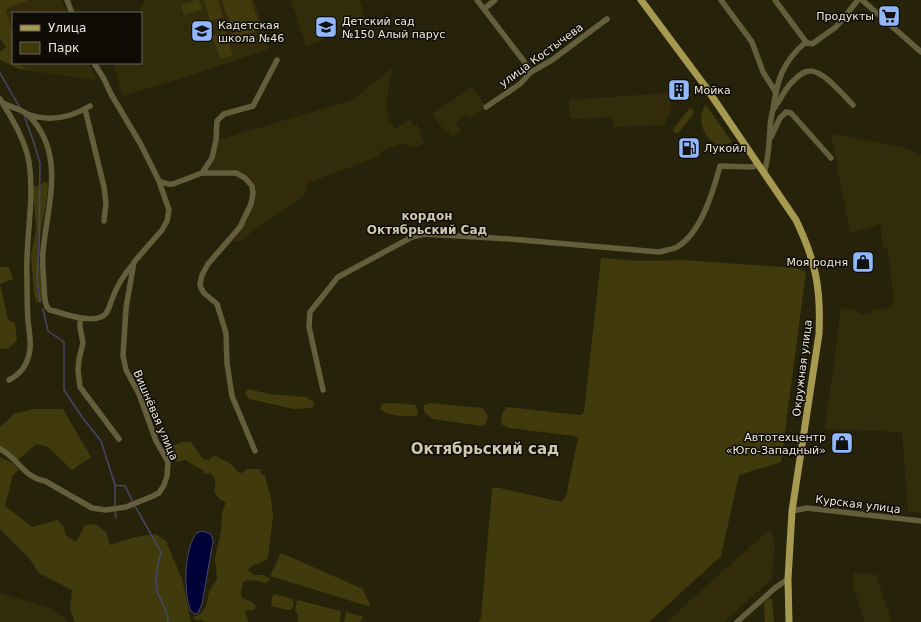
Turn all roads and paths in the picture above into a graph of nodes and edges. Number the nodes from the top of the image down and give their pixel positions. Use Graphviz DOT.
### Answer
graph roads {
  1 [pos="67,0"];
  2 [pos="477,0"];
  3 [pos="495,0"];
  4 [pos="641,0"];
  5 [pos="721,0"];
  6 [pos="775,0"];
  7 [pos="858,0"];
  8 [pos="862,0"];
  9 [pos="484,9"];
  10 [pos="72,12"];
  11 [pos="607,19"];
  12 [pos="806,42"];
  13 [pos="921,52"];
  14 [pos="277,60"];
  15 [pos="95,64"];
  16 [pos="531,72"];
  17 [pos="775,91"];
  18 [pos="1,101"];
  19 [pos="853,105"];
  20 [pos="486,106"];
  21 [pos="772,110"];
  22 [pos="27,114"];
  23 [pos="770,140"];
  24 [pos="831,158"];
  25 [pos="758,166"];
  26 [pos="202,173"];
  27 [pos="764,173"];
  28 [pos="159,181"];
  29 [pos="104,221"];
  30 [pos="134,262"];
  31 [pos="80,318"];
  32 [pos="9,380"];
  33 [pos="323,390"];
  34 [pos="119,439"];
  35 [pos="0,449"];
  36 [pos="255,451"];
  37 [pos="792,511"];
  38 [pos="921,521"];
  39 [pos="788,579"];
  40 [pos="742,620"];
  41 [pos="738,622"];
  42 [pos="789,622"];
  1 -- 10 [label="street"];
  2 -- 9 [label="street"];
  3 -- 9 [label="street"];
  4 -- 25 [label="main road, Окружная улица"];
  5 -- 17 [label="street"];
  6 -- 12 [label="street"];
  7 -- 12 [label="street"];
  8 -- 13 [label="street"];
  9 -- 16 [label="street"];
  11 -- 16 [label="street, улица Костычева"];
  12 -- 17 [label="street"];
  14 -- 26 [label="street"];
  15 -- 28 [label="street"];
  16 -- 20 [label="street, улица Костычева"];
  17 -- 21 [label="street"];
  18 -- 22 [label="street"];
  18 -- 32 [label="street"];
  19 -- 21 [label="street"];
  21 -- 23 [label="street"];
  22 -- 29 [label="street"];
  22 -- 31 [label="street"];
  23 -- 24 [label="street"];
  23 -- 27 [label="street"];
  25 -- 27 [label="main road, Окружная улица"];
  25 -- 33 [label="street"];
  26 -- 28 [label="street"];
  26 -- 36 [label="street"];
  27 -- 37 [label="main road, Окружная улица"];
  28 -- 30 [label="street"];
  30 -- 31 [label="street"];
  30 -- 35 [label="street, Вишнёвая улица"];
  31 -- 34 [label="street"];
  37 -- 38 [label="street, Курская улица"];
  37 -- 39 [label="main road, Окружная улица"];
  39 -- 40 [label="street"];
  39 -- 42 [label="main road, Окружная улица"];
  40 -- 41 [label="street"];
}
